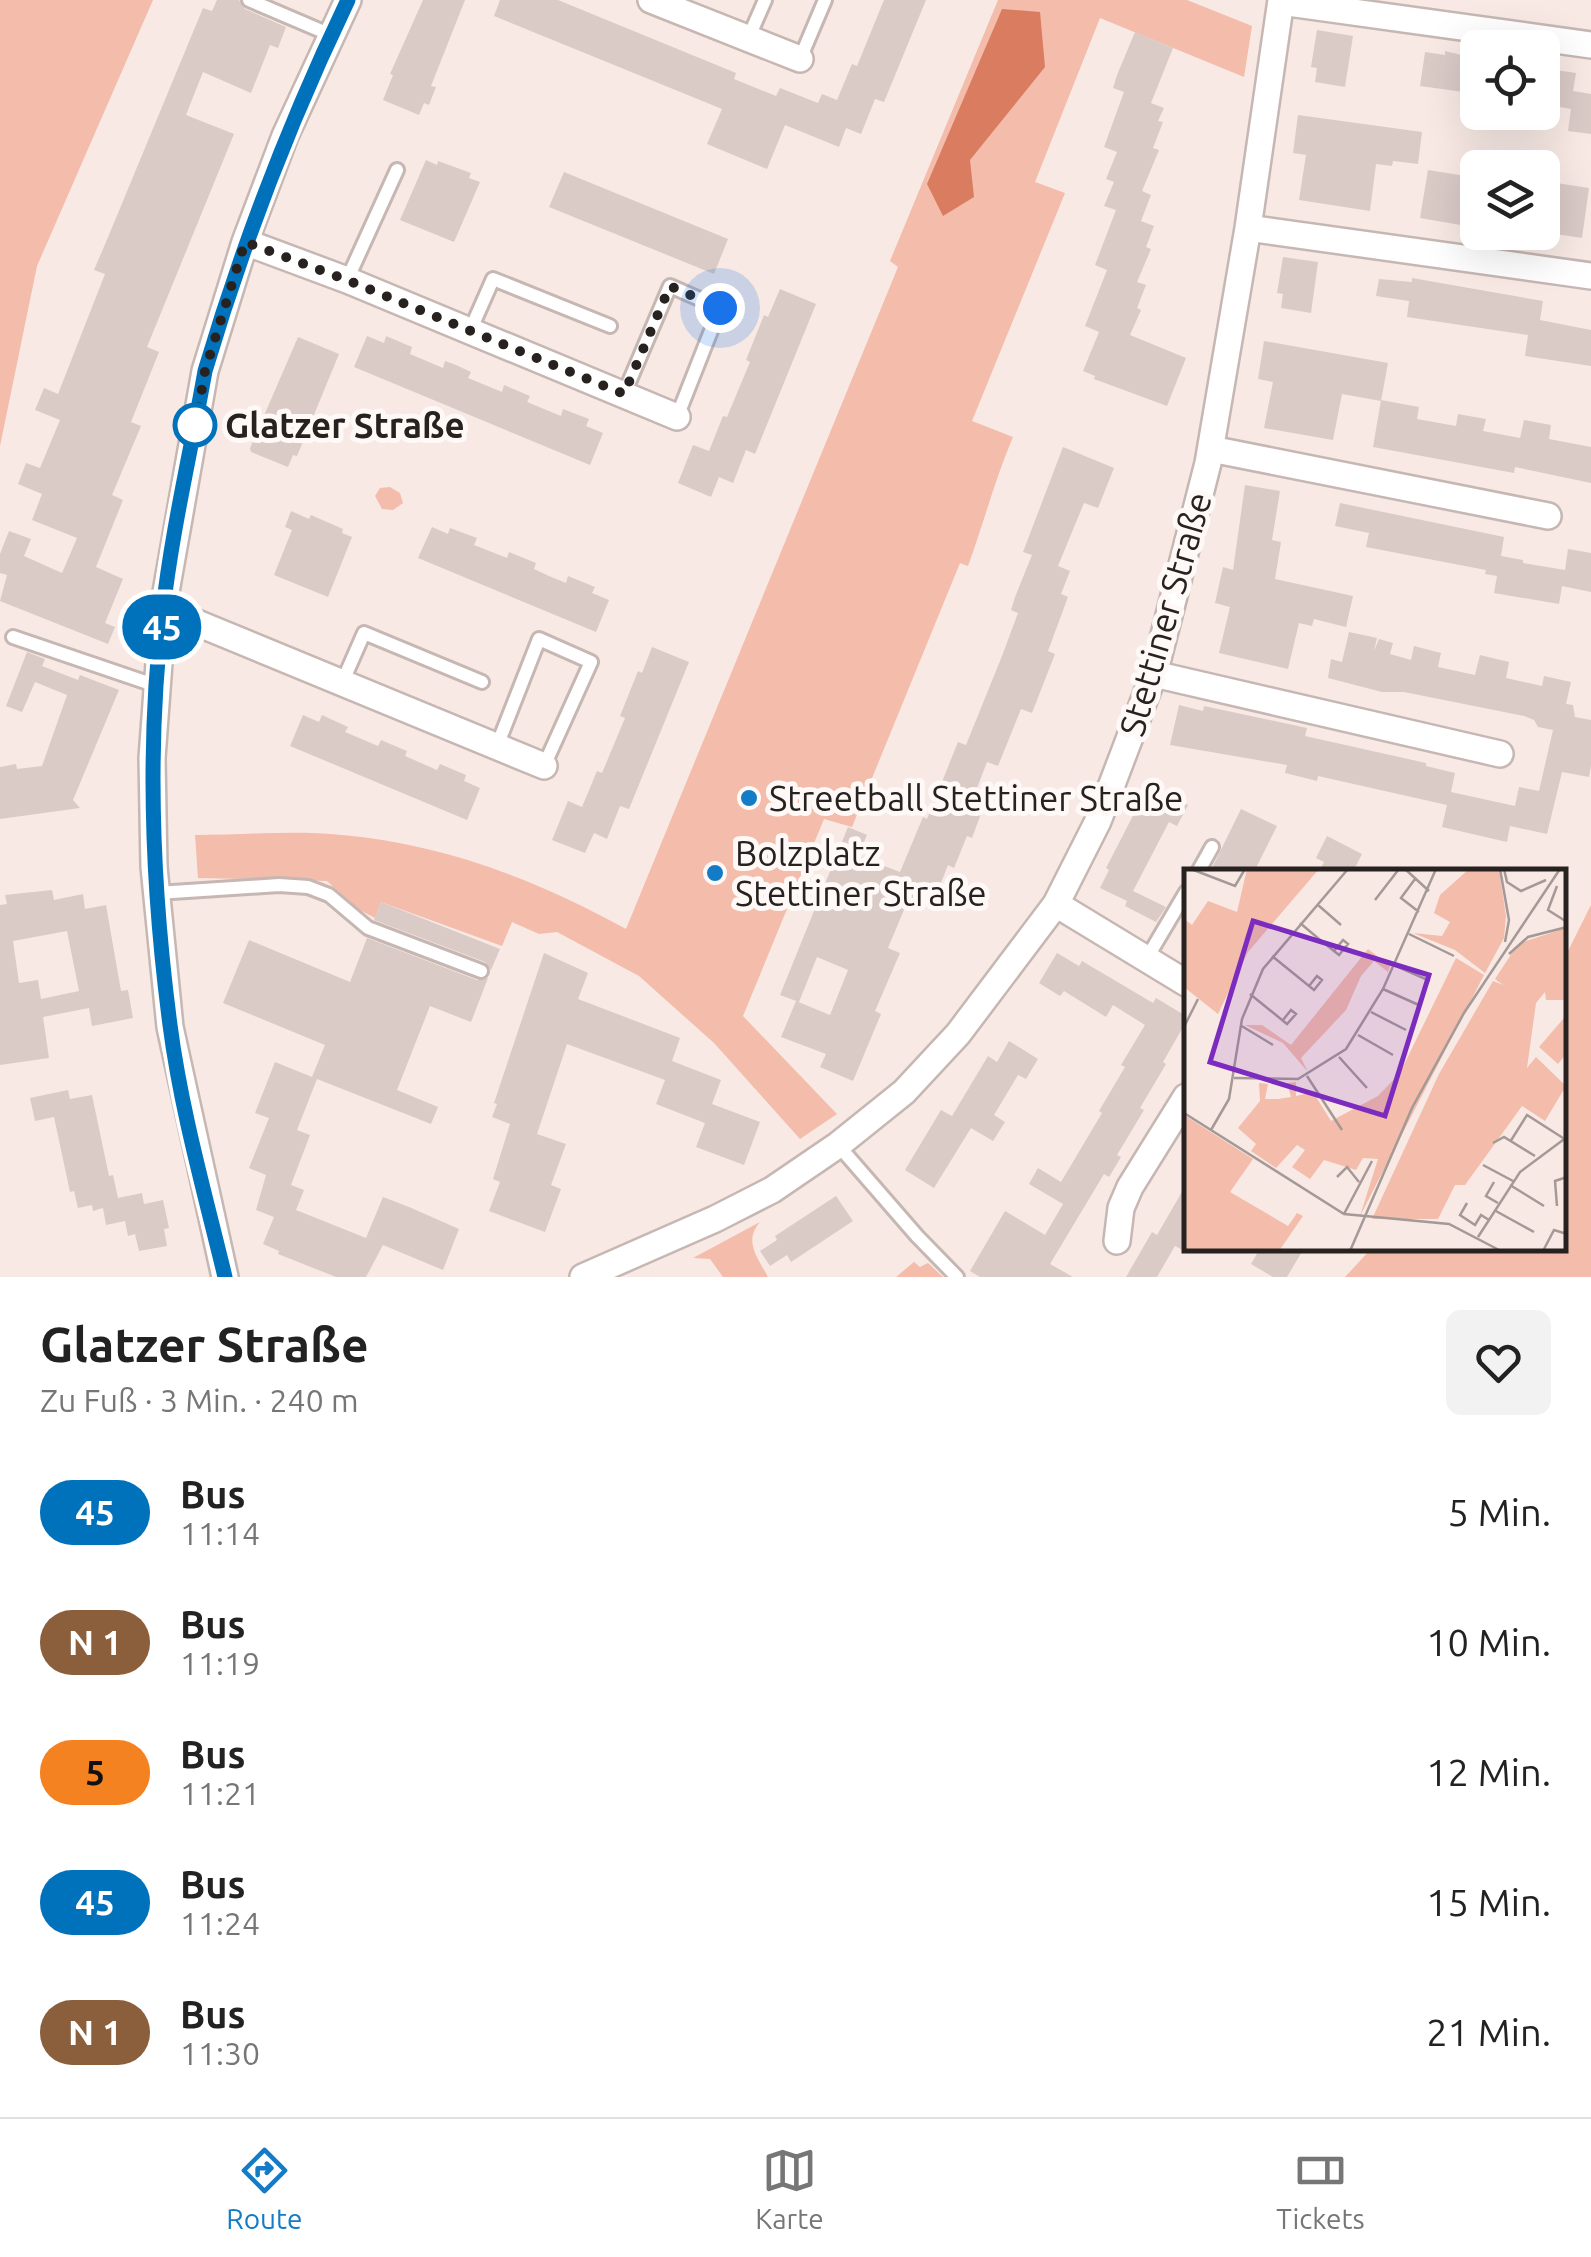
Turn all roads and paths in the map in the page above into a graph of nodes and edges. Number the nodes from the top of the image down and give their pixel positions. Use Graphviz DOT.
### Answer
graph roads {
  1 [pos="250,0"];
  2 [pos="348,0"];
  3 [pos="652,0"];
  4 [pos="765,0"];
  5 [pos="825,0"];
  6 [pos="1281,1"];
  7 [pos="331,35"];
  8 [pos="748,39"];
  9 [pos="1591,45"];
  10 [pos="800,60"];
  11 [pos="396,170"];
  12 [pos="1248,228"];
  13 [pos="245,242"];
  14 [pos="1591,276"];
  15 [pos="347,280"];
  16 [pos="610,326"];
  17 [pos="470,331"];
  18 [pos="624,394"];
  19 [pos="677,417"];
  20 [pos="1211,449"];
  21 [pos="1548,516"];
  22 [pos="163,609"];
  23 [pos="13,636"];
  24 [pos="1154,674"];
  25 [pos="482,682"];
  26 [pos="342,683"];
  27 [pos="157,686"];
  28 [pos="497,746"];
  29 [pos="1500,754"];
  30 [pos="544,766"];
  31 [pos="1212,847"];
  32 [pos="1200,869"];
  33 [pos="157,892"];
  34 [pos="1184,895"];
  35 [pos="1056,904"];
  36 [pos="1147,958"];
  37 [pos="481,971"];
  38 [pos="1184,982"];
  39 [pos="1184,1100"];
  40 [pos="838,1145"];
  41 [pos="1118,1241"];
  42 [pos="224,1277"];
  43 [pos="584,1277"];
  44 [pos="957,1277"];
  1 -- 7 [label="lane"];
  2 -- 7 [label="street"];
  3 -- 8 [label="street"];
  4 -- 8 [label="lane"];
  5 -- 10 [label="lane"];
  6 -- 9 [label="street"];
  6 -- 12 [label="street, Stettiner Straße"];
  7 -- 13 [label="street"];
  8 -- 10 [label="street"];
  11 -- 15 [label="lane"];
  12 -- 14 [label="street"];
  12 -- 20 [label="street, Stettiner Straße"];
  13 -- 15 [label="street"];
  13 -- 22 [label="street"];
  15 -- 17 [label="street"];
  16 -- 17 [label="lane"];
  17 -- 18 [label="street"];
  18 -- 19 [label="street"];
  18 -- 19 [label="lane"];
  20 -- 21 [label="street"];
  20 -- 24 [label="street, Stettiner Straße"];
  22 -- 26 [label="street"];
  22 -- 27 [label="street"];
  23 -- 27 [label="lane"];
  24 -- 29 [label="street"];
  24 -- 35 [label="street, Stettiner Straße"];
  25 -- 26 [label="lane"];
  26 -- 28 [label="street"];
  27 -- 33 [label="street"];
  28 -- 30 [label="street"];
  28 -- 30 [label="lane"];
  31 -- 32 [label="lane"];
  33 -- 37 [label="lane"];
  33 -- 42 [label="street"];
  34 -- 36 [label="lane"];
  35 -- 36 [label="street"];
  35 -- 40 [label="street, Stettiner Straße"];
  36 -- 38 [label="street"];
  39 -- 41 [label="street"];
  40 -- 43 [label="street, Stettiner Straße"];
  40 -- 44 [label="lane"];
}
